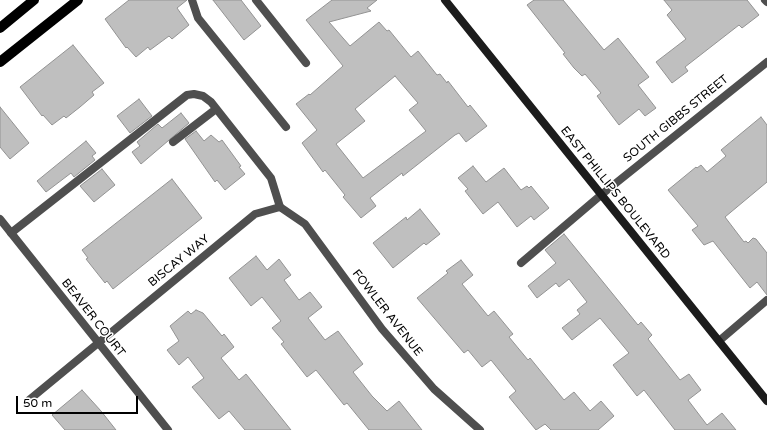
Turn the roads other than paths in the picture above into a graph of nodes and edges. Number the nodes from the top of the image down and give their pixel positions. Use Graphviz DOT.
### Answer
graph roads {
  1 [pos="34,0"];
  2 [pos="78,0"];
  3 [pos="192,0"];
  4 [pos="256,0"];
  5 [pos="445,0"];
  6 [pos="0,28"];
  7 [pos="0,62"];
  8 [pos="767,62"];
  9 [pos="306,63"];
  10 [pos="216,109"];
  11 [pos="286,127"];
  12 [pos="173,142"];
  13 [pos="601,195"];
  14 [pos="280,207"];
  15 [pos="0,220"];
  16 [pos="11,233"];
  17 [pos="521,263"];
  18 [pos="767,300"];
  19 [pos="719,341"];
  20 [pos="97,344"];
  21 [pos="29,400"];
  22 [pos="767,401"];
  23 [pos="168,430"];
  24 [pos="480,430"];
  1 -- 6 [label="main road"];
  2 -- 7 [label="main road"];
  3 -- 11 [label="street"];
  4 -- 9 [label="street"];
  5 -- 13 [label="street, EAST PHILLIPS BOULEVARD"];
  8 -- 13 [label="street, SOUTH GIBBS STREET"];
  10 -- 12 [label="street"];
  10 -- 14 [label="street"];
  10 -- 16 [label="street"];
  13 -- 17 [label="street, SOUTH GIBBS STREET"];
  13 -- 19 [label="street, EAST PHILLIPS BOULEVARD"];
  14 -- 20 [label="street, BISCAY WAY"];
  14 -- 24 [label="street, FOWLER AVENUE"];
  15 -- 16 [label="street, BEAVER COURT"];
  16 -- 20 [label="street, BEAVER COURT"];
  18 -- 19 [label="street"];
  19 -- 22 [label="street, EAST PHILLIPS BOULEVARD"];
  20 -- 21 [label="street, BISCAY WAY"];
  20 -- 23 [label="street, BEAVER COURT"];
}
